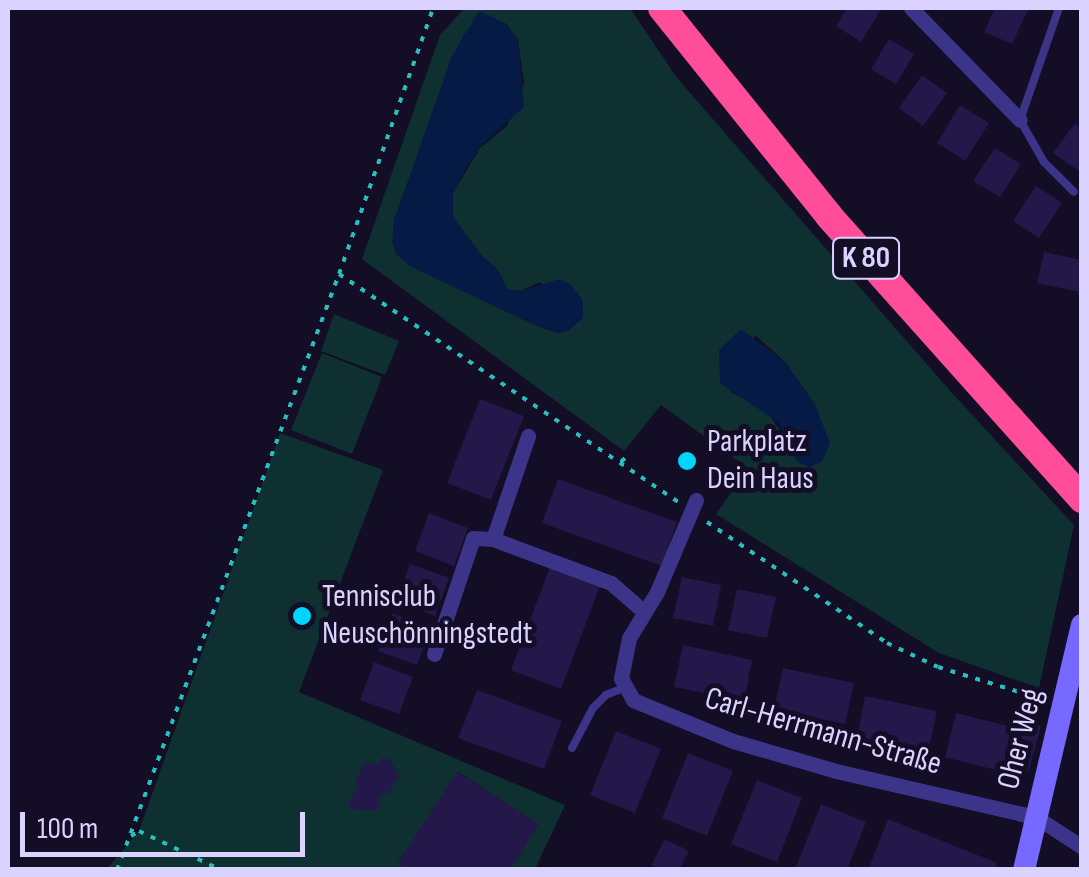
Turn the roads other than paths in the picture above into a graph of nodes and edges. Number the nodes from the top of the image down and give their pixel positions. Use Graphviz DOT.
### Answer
graph roads {
  1 [pos="662,8"];
  2 [pos="911,8"];
  3 [pos="1059,8"];
  4 [pos="1020,120"];
  5 [pos="1074,192"];
  6 [pos="528,436"];
  7 [pos="1082,499"];
  8 [pos="694,506"];
  9 [pos="494,538"];
  10 [pos="642,610"];
  11 [pos="1082,625"];
  12 [pos="434,654"];
  13 [pos="626,687"];
  14 [pos="572,748"];
  15 [pos="1036,817"];
  16 [pos="1082,847"];
  17 [pos="1024,870"];
  1 -- 7 [label="highway, K 80"];
  2 -- 4 [label="street"];
  3 -- 4 [label="lane"];
  4 -- 5 [label="lane"];
  6 -- 9 [label="street"];
  8 -- 10 [label="street"];
  9 -- 10 [label="street"];
  9 -- 12 [label="street"];
  10 -- 13 [label="street"];
  11 -- 15 [label="street, Oher Weg"];
  13 -- 14 [label="lane"];
  13 -- 15 [label="street, Carl-Herrmann-Straße"];
  15 -- 16 [label="street"];
  15 -- 17 [label="street, Oher Weg"];
}
